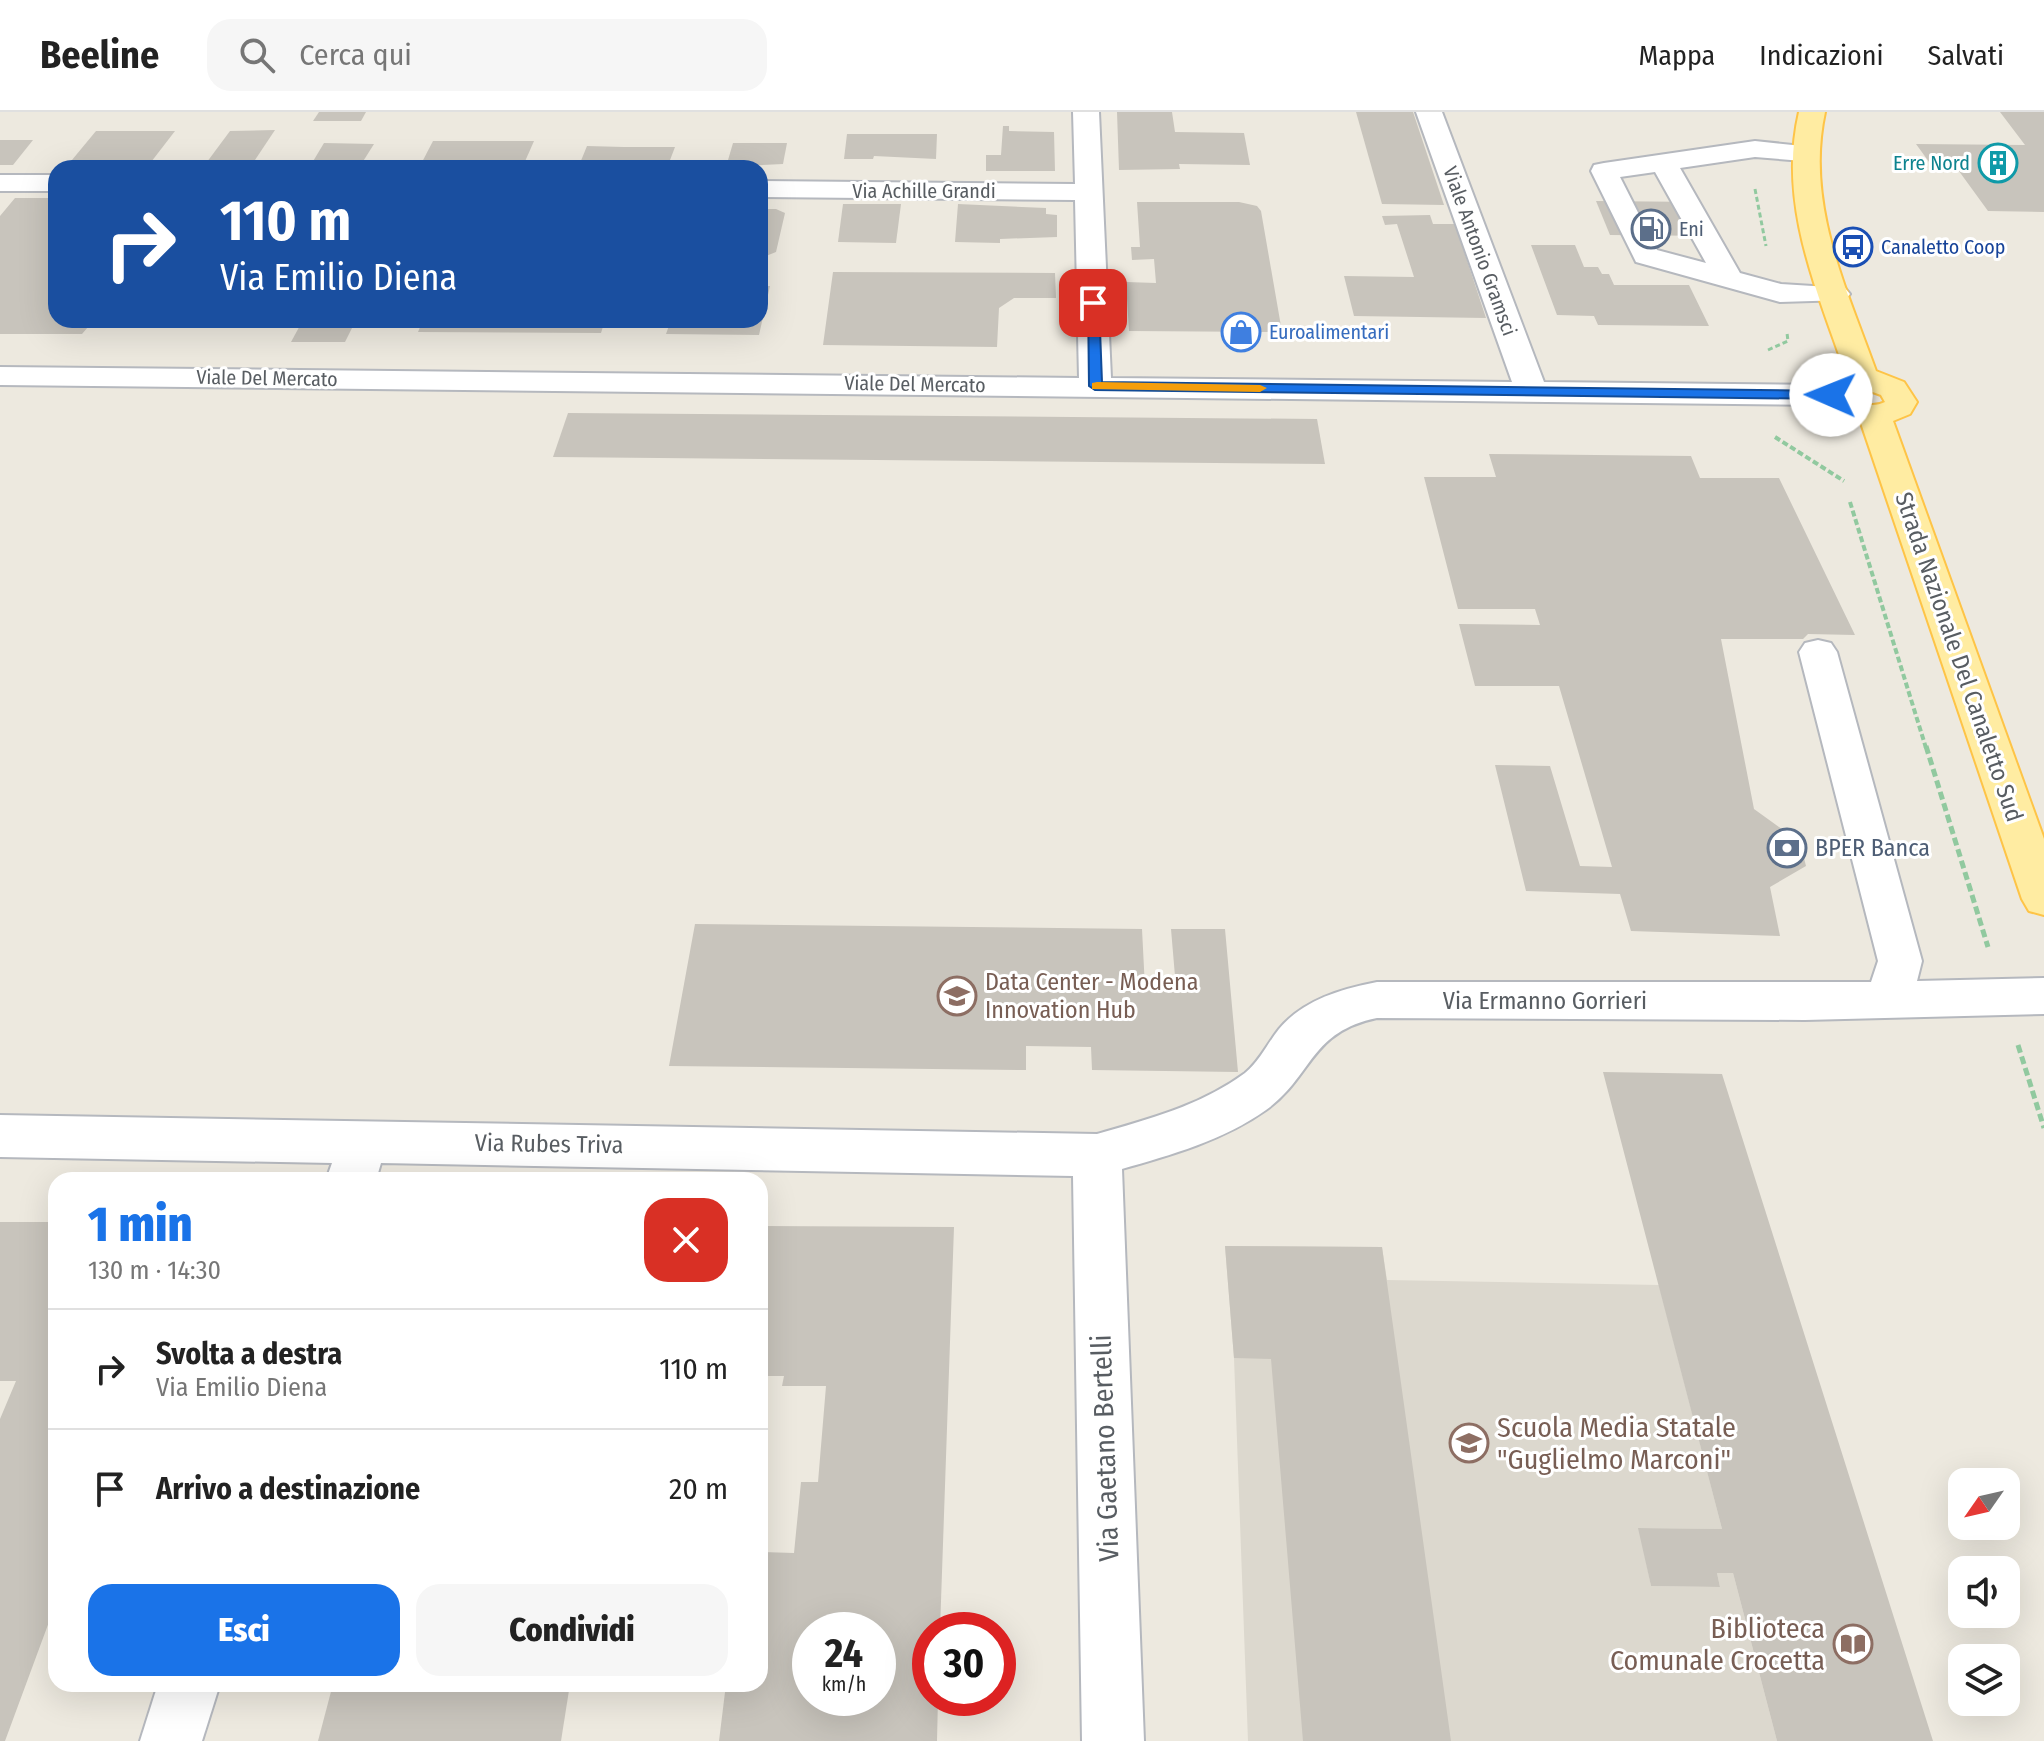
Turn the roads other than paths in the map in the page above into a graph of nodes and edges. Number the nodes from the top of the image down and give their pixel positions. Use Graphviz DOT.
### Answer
graph roads {
  1 [pos="1086,112"];
  2 [pos="1429,112"];
  3 [pos="1812,112"];
  4 [pos="1803,153"];
  5 [pos="1663,162"];
  6 [pos="1635,166"];
  7 [pos="0,183"];
  8 [pos="48,183"];
  9 [pos="768,189"];
  10 [pos="1648,191"];
  11 [pos="1089,192"];
  12 [pos="1669,230"];
  13 [pos="1689,268"];
  14 [pos="1729,279"];
  15 [pos="1835,294"];
  16 [pos="0,376"];
  17 [pos="1862,377"];
  18 [pos="1095,386"];
  19 [pos="1531,391"];
  20 [pos="1831,395"];
  21 [pos="1874,415"];
  22 [pos="1818,652"];
  23 [pos="2044,899"];
  24 [pos="2024,996"];
  25 [pos="1889,999"];
  26 [pos="0,1136"];
  27 [pos="1097,1155"];
  28 [pos="357,1160"];
  29 [pos="186,1692"];
  30 [pos="171,1741"];
  31 [pos="1113,1741"];
  1 -- 11 [label="street"];
  2 -- 19 [label="street, Viale Antonio Gramsci"];
  3 -- 4 [label="main road"];
  4 -- 5 [label="street"];
  4 -- 15 [label="main road"];
  5 -- 6 [label="street"];
  5 -- 14 [label="street"];
  6 -- 10 [label="street"];
  6 -- 13 [label="street"];
  7 -- 8 [label="street"];
  9 -- 11 [label="street, Via Achille Grandi"];
  11 -- 18 [label="street"];
  12 -- 13 [label="street"];
  13 -- 14 [label="street"];
  14 -- 15 [label="street"];
  15 -- 17 [label="main road"];
  16 -- 18 [label="street, Viale Del Mercato"];
  17 -- 20 [label="main road"];
  17 -- 21 [label="main road"];
  18 -- 19 [label="street, Viale Del Mercato"];
  19 -- 20 [label="street, Viale Del Mercato"];
  20 -- 21 [label="main road"];
  21 -- 23 [label="main road, Strada Nazionale Del Canaletto Sud"];
  22 -- 25 [label="street"];
  24 -- 25 [label="street, Via Ermanno Gorrieri"];
  25 -- 27 [label="street, Via Ermanno Gorrieri"];
  26 -- 28 [label="street, Via Rubes Triva"];
  27 -- 28 [label="street, Via Rubes Triva"];
  27 -- 31 [label="street, Via Gaetano Bertelli"];
  29 -- 30 [label="street"];
}
